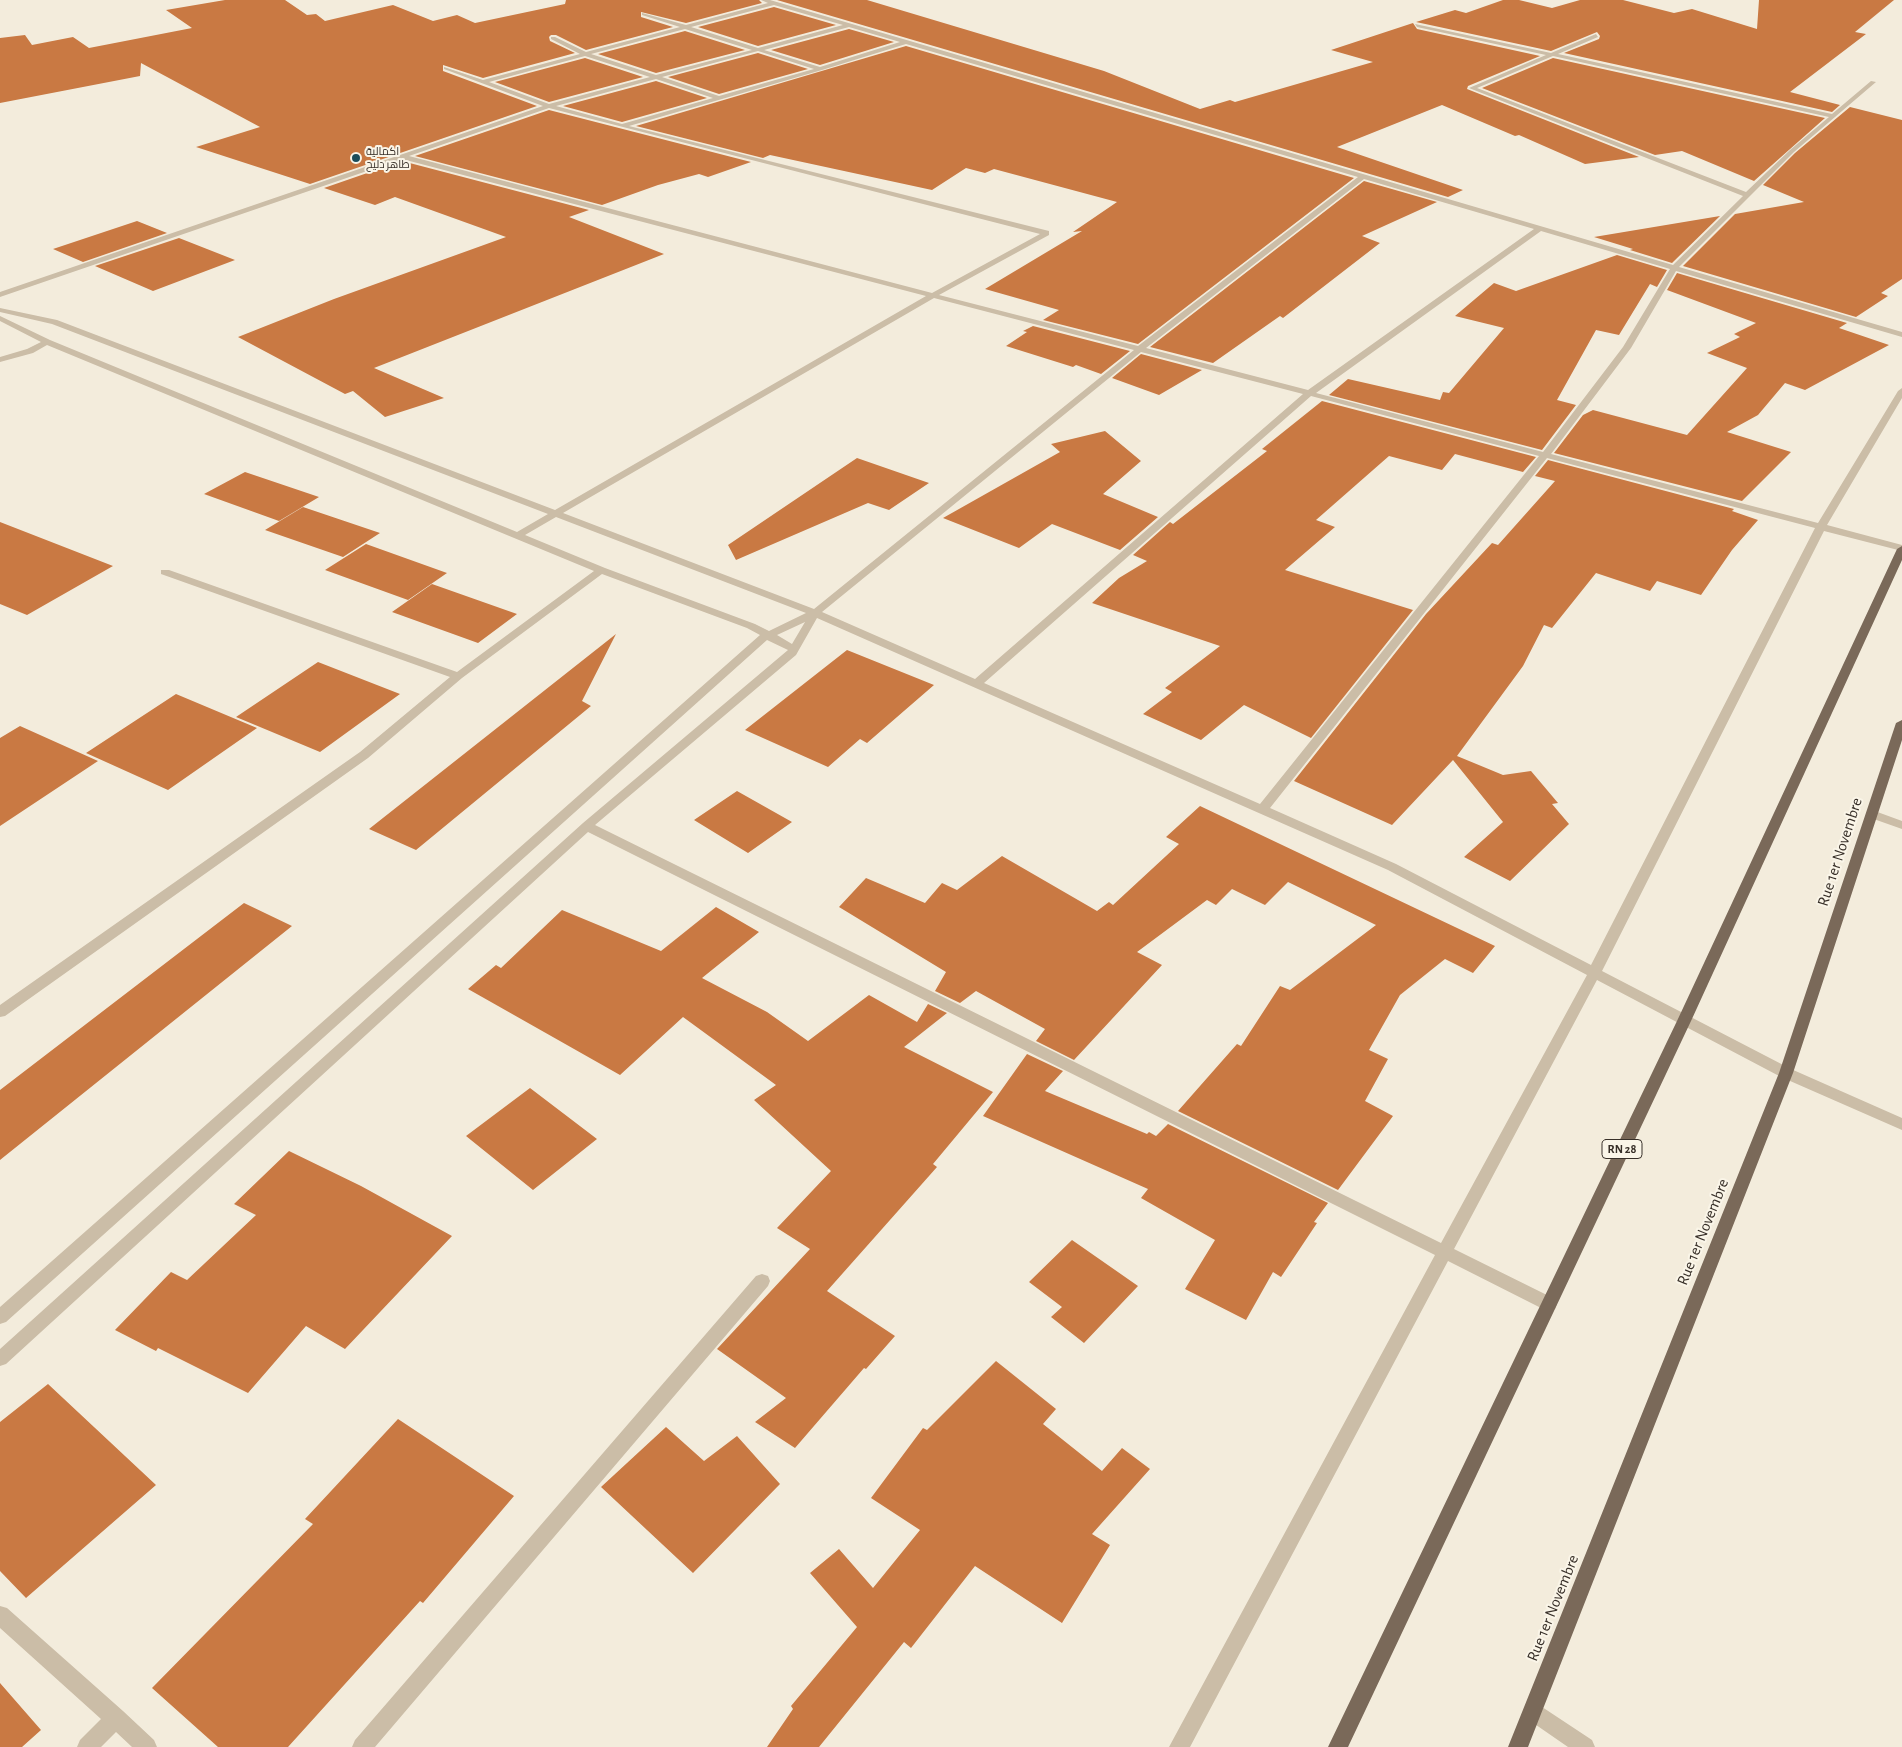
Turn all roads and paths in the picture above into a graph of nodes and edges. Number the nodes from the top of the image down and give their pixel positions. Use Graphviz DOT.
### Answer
graph roads {
  1 [pos="764,0"];
  2 [pos="774,3"];
  3 [pos="644,14"];
  4 [pos="851,25"];
  5 [pos="1417,25"];
  6 [pos="684,27"];
  7 [pos="1596,36"];
  8 [pos="553,38"];
  9 [pos="905,42"];
  10 [pos="756,50"];
  11 [pos="585,54"];
  12 [pos="1550,56"];
  13 [pos="446,68"];
  14 [pos="820,69"];
  15 [pos="654,78"];
  16 [pos="482,82"];
  17 [pos="1873,82"];
  18 [pos="719,98"];
  19 [pos="549,106"];
  20 [pos="1834,116"];
  21 [pos="622,126"];
  22 [pos="403,157"];
  23 [pos="1364,176"];
  24 [pos="1747,195"];
  25 [pos="1540,228"];
  26 [pos="1674,268"];
  27 [pos="0,295"];
  28 [pos="932,295"];
  29 [pos="0,310"];
  30 [pos="0,318"];
  31 [pos="1902,335"];
  32 [pos="47,342"];
  33 [pos="1140,349"];
  34 [pos="0,360"];
  35 [pos="1902,391"];
  36 [pos="1310,393"];
  37 [pos="1545,455"];
  38 [pos="556,514"];
  39 [pos="1821,527"];
  40 [pos="519,535"];
  41 [pos="1902,549"];
  42 [pos="601,570"];
  43 [pos="165,572"];
  44 [pos="815,613"];
  45 [pos="768,635"];
  46 [pos="794,649"];
  47 [pos="458,676"];
  48 [pos="976,684"];
  49 [pos="1902,723"];
  50 [pos="1262,810"];
  51 [pos="1872,814"];
  52 [pos="1902,825"];
  53 [pos="587,826"];
  54 [pos="1594,974"];
  55 [pos="0,1012"];
  56 [pos="1684,1021"];
  57 [pos="1786,1074"];
  58 [pos="1902,1124"];
  59 [pos="1444,1253"];
  60 [pos="762,1281"];
  61 [pos="1549,1304"];
  62 [pos="0,1316"];
  63 [pos="0,1359"];
  64 [pos="0,1615"];
  65 [pos="1533,1711"];
  66 [pos="116,1718"];
  67 [pos="88,1747"];
  68 [pos="147,1747"];
  69 [pos="362,1747"];
  70 [pos="1179,1747"];
  71 [pos="1338,1747"];
  72 [pos="1518,1747"];
  73 [pos="1585,1747"];
  1 -- 2 [label="street"];
  2 -- 4 [label="street"];
  2 -- 6 [label="street"];
  3 -- 6 [label="street"];
  4 -- 9 [label="street"];
  4 -- 10 [label="street"];
  5 -- 12 [label="street"];
  6 -- 10 [label="street"];
  6 -- 11 [label="street"];
  7 -- 12 [label="street"];
  8 -- 11 [label="street"];
  9 -- 14 [label="street"];
  9 -- 23 [label="street"];
  10 -- 14 [label="street"];
  10 -- 15 [label="street"];
  11 -- 15 [label="street"];
  11 -- 16 [label="street"];
  12 -- 20 [label="street"];
  12 -- 24 [label="street"];
  13 -- 16 [label="street"];
  14 -- 18 [label="street"];
  15 -- 18 [label="street"];
  15 -- 19 [label="street"];
  16 -- 19 [label="street"];
  17 -- 20 [label="street"];
  18 -- 21 [label="street"];
  19 -- 21 [label="street"];
  19 -- 22 [label="street"];
  20 -- 24 [label="street"];
  21 -- 28 [label="street"];
  22 -- 27 [label="street"];
  22 -- 28 [label="street"];
  23 -- 25 [label="street"];
  23 -- 33 [label="street"];
  24 -- 26 [label="street"];
  25 -- 26 [label="street"];
  25 -- 36 [label="street"];
  26 -- 31 [label="street"];
  26 -- 37 [label="street"];
  28 -- 33 [label="street"];
  28 -- 38 [label="street"];
  29 -- 38 [label="street"];
  30 -- 32 [label="street"];
  32 -- 34 [label="street"];
  32 -- 40 [label="street"];
  33 -- 36 [label="street"];
  33 -- 44 [label="street"];
  35 -- 39 [label="street"];
  36 -- 37 [label="street"];
  36 -- 48 [label="street"];
  37 -- 39 [label="street"];
  37 -- 50 [label="street"];
  38 -- 40 [label="street"];
  38 -- 44 [label="street"];
  39 -- 41 [label="street"];
  39 -- 54 [label="street"];
  40 -- 42 [label="street"];
  41 -- 56 [label="main road, RN 28"];
  42 -- 45 [label="street"];
  42 -- 47 [label="street"];
  43 -- 47 [label="street"];
  44 -- 45 [label="street"];
  44 -- 46 [label="street"];
  44 -- 48 [label="street"];
  45 -- 46 [label="street"];
  45 -- 62 [label="street"];
  46 -- 53 [label="street"];
  47 -- 55 [label="street"];
  48 -- 50 [label="street"];
  49 -- 51 [label="main road, Rue 1er Novembre"];
  50 -- 54 [label="street"];
  51 -- 52 [label="street"];
  51 -- 57 [label="main road, Rue 1er Novembre"];
  53 -- 59 [label="street"];
  53 -- 63 [label="street"];
  54 -- 56 [label="street"];
  54 -- 59 [label="street"];
  56 -- 57 [label="street"];
  56 -- 61 [label="main road, RN 28"];
  57 -- 58 [label="street"];
  57 -- 65 [label="main road, Rue 1er Novembre"];
  59 -- 61 [label="street"];
  59 -- 70 [label="street"];
  60 -- 69 [label="street"];
  61 -- 71 [label="main road, RN 28"];
  64 -- 66 [label="street"];
  65 -- 72 [label="main road, Rue 1er Novembre"];
  65 -- 73 [label="street"];
  66 -- 67 [label="street"];
  66 -- 68 [label="street"];
}
